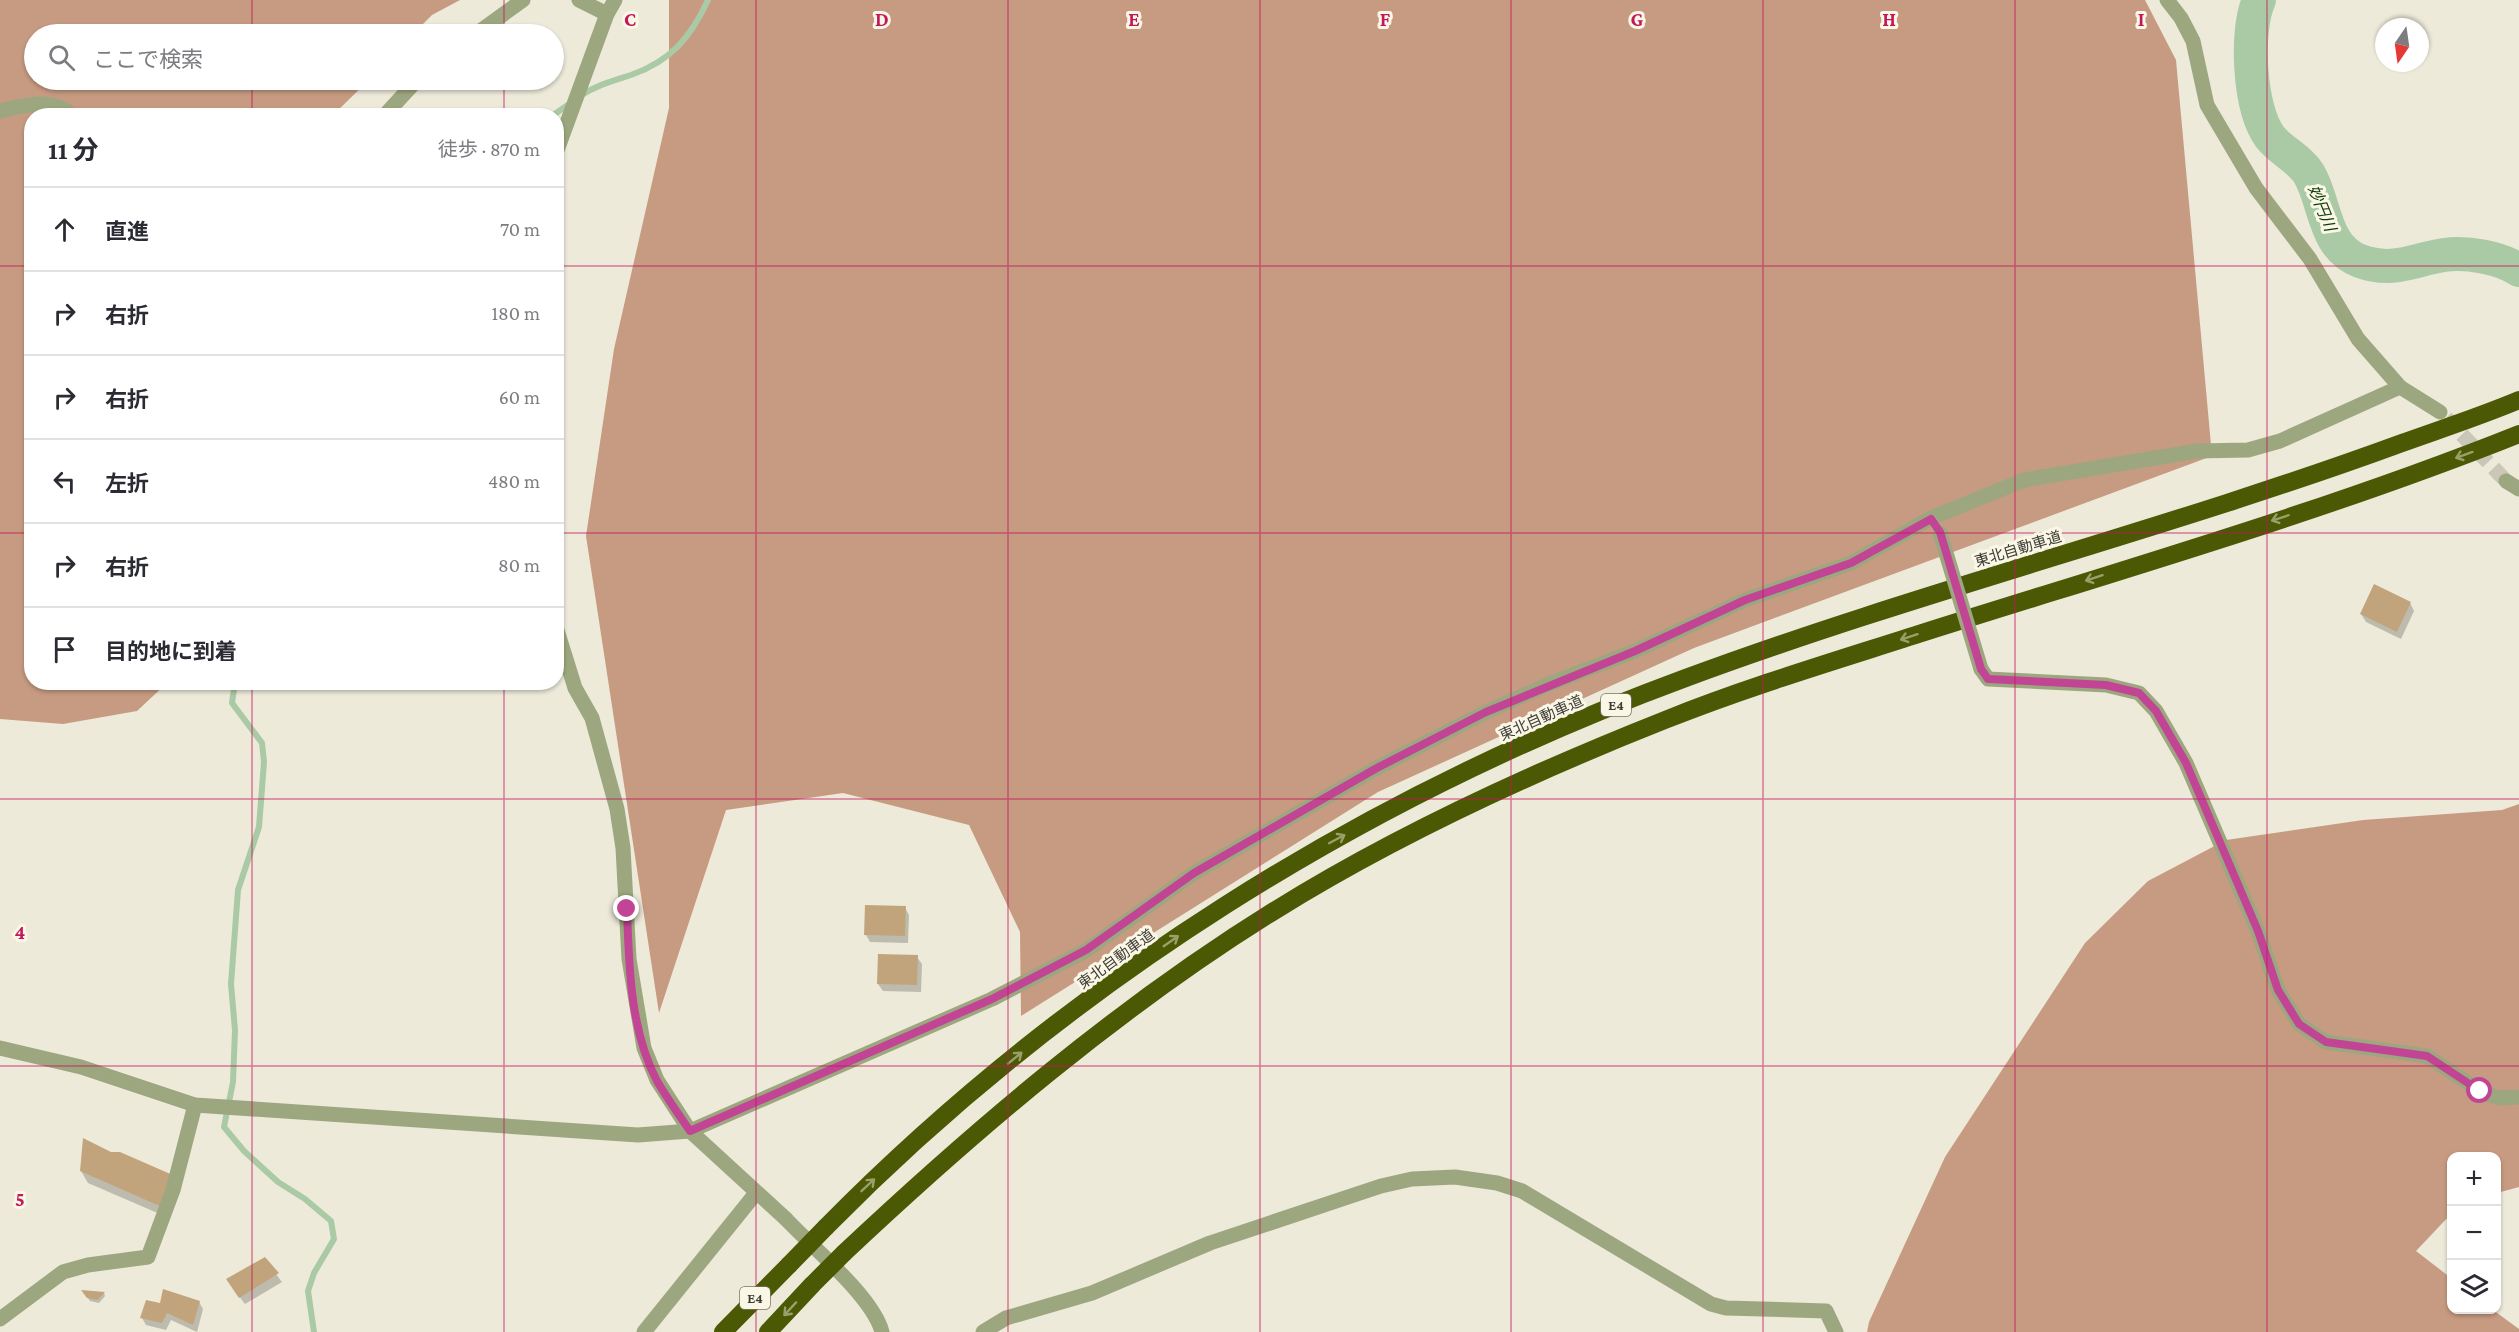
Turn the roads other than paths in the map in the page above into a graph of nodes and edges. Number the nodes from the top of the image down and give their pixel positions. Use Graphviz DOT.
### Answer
graph roads {
  1 [pos="523,0"];
  2 [pos="579,0"];
  3 [pos="615,0"];
  4 [pos="2167,0"];
  5 [pos="607,14"];
  6 [pos="490,24"];
  7 [pos="408,90"];
  8 [pos="58,108"];
  9 [pos="391,108"];
  10 [pos="0,111"];
  11 [pos="564,132"];
  12 [pos="2400,387"];
  13 [pos="2519,400"];
  14 [pos="2440,412"];
  15 [pos="2519,434"];
  16 [pos="1931,519"];
  17 [pos="564,653"];
  18 [pos="0,1048"];
  19 [pos="2519,1097"];
  20 [pos="202,1105"];
  21 [pos="690,1131"];
  22 [pos="756,1193"];
  23 [pos="0,1318"];
  24 [pos="644,1332"];
  25 [pos="723,1332"];
  26 [pos="768,1332"];
  27 [pos="882,1332"];
  28 [pos="983,1332"];
  29 [pos="1836,1332"];
  1 -- 6 [label="street"];
  2 -- 5 [label="street"];
  3 -- 5 [label="street"];
  4 -- 12 [label="street"];
  5 -- 11 [label="street"];
  7 -- 9 [label="street"];
  8 -- 10 [label="street"];
  12 -- 14 [label="street"];
  12 -- 16 [label="street"];
  25 -- 13 [label="highway, 東北自動車道 / E4, one-way, bridge"];
  15 -- 26 [label="highway, E4, one-way, bridge"];
  16 -- 19 [label="street, bridge"];
  16 -- 21 [label="street"];
  17 -- 21 [label="street"];
  18 -- 20 [label="street"];
  20 -- 21 [label="street"];
  20 -- 23 [label="street"];
  21 -- 22 [label="street"];
  22 -- 24 [label="street"];
  22 -- 27 [label="street"];
  28 -- 29 [label="street"];
}
